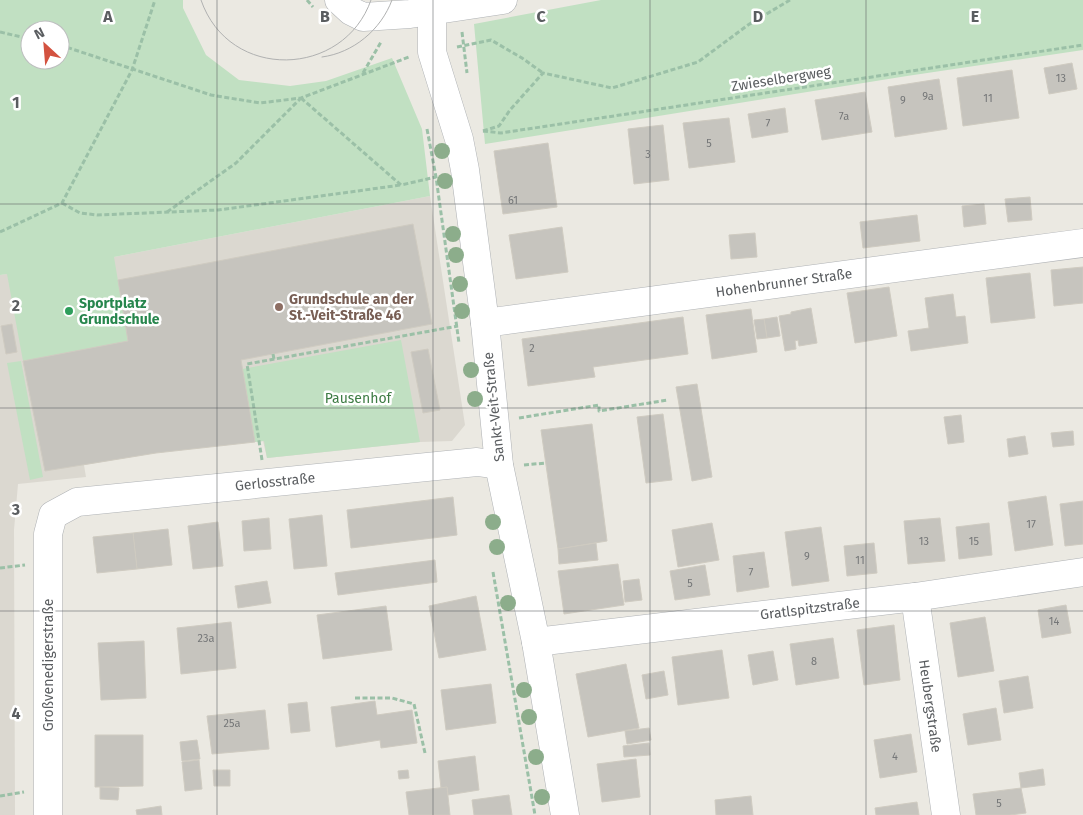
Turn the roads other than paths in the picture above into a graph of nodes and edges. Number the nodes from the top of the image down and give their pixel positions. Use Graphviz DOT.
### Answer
graph roads {
  1 [pos="340,0"];
  2 [pos="504,0"];
  3 [pos="432,5"];
  4 [pos="1083,243"];
  5 [pos="485,322"];
  6 [pos="510,465"];
  7 [pos="53,515"];
  8 [pos="1083,572"];
  9 [pos="914,597"];
  10 [pos="536,642"];
  11 [pos="48,815"];
  12 [pos="565,815"];
  13 [pos="946,815"];
  1 -- 3 [label="street"];
  2 -- 3 [label="street"];
  3 -- 5 [label="street, Sankt-Veit-Straße"];
  4 -- 5 [label="street, Hohenbrunner Straße"];
  5 -- 6 [label="street, Sankt-Veit-Straße"];
  6 -- 7 [label="street, Gerlosstraße"];
  6 -- 10 [label="street, Sankt-Veit-Straße"];
  7 -- 11 [label="street, Großvenedigerstraße"];
  8 -- 9 [label="street, Gratlspitzstraße"];
  9 -- 10 [label="street, Gratlspitzstraße"];
  9 -- 13 [label="street, Heubergstraße"];
  10 -- 12 [label="street, Sankt-Veit-Straße"];
}
